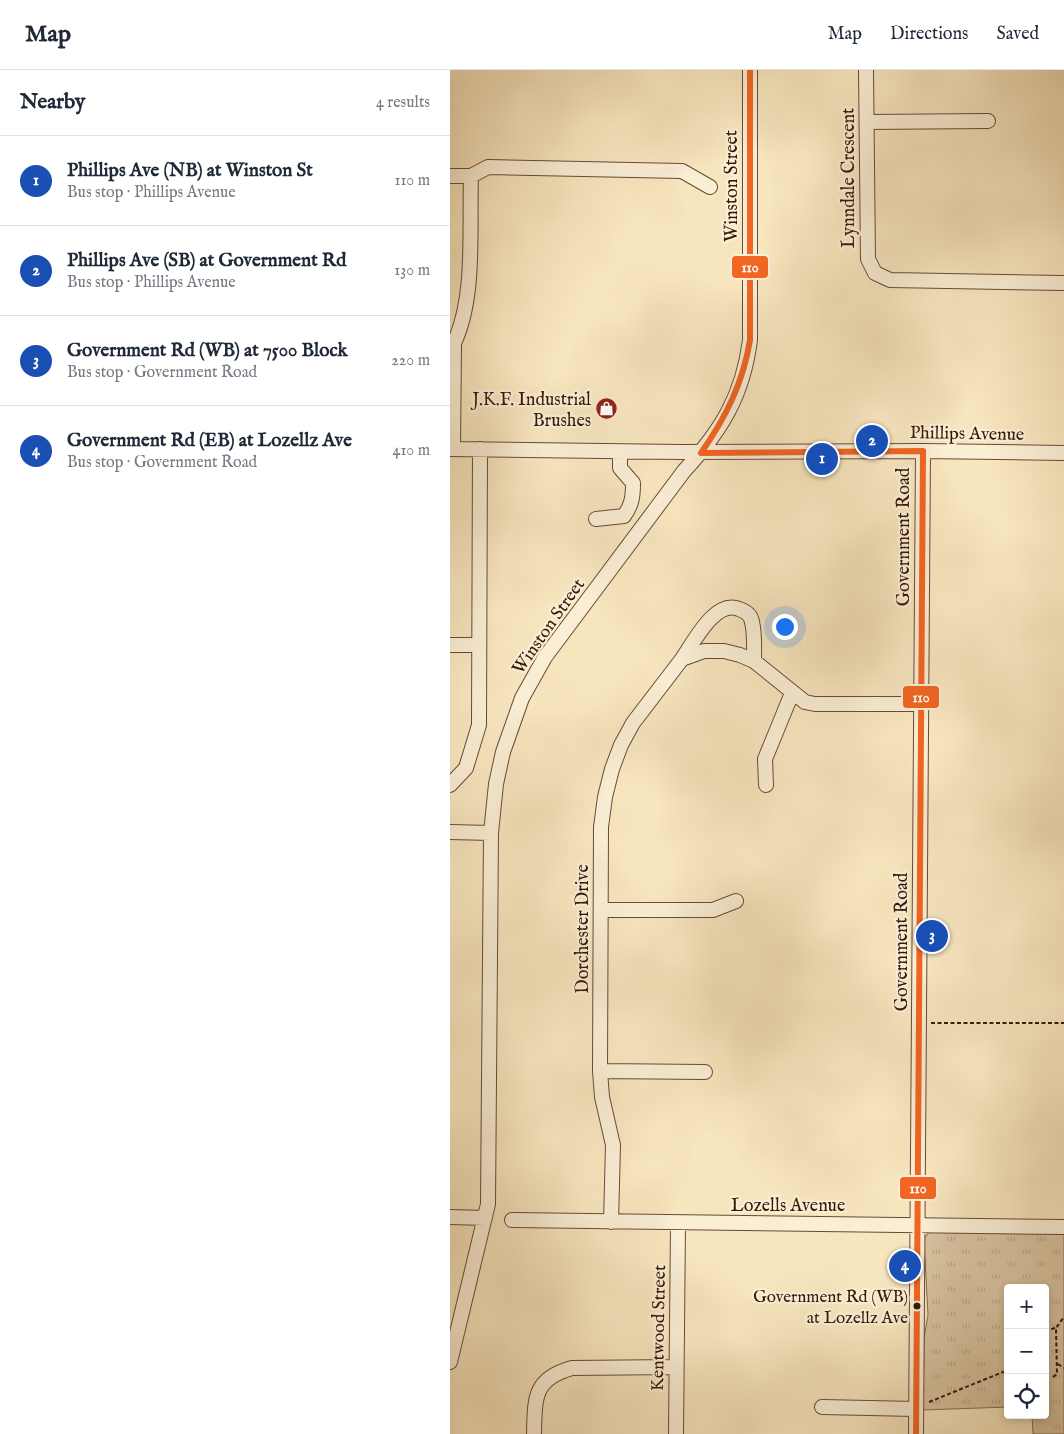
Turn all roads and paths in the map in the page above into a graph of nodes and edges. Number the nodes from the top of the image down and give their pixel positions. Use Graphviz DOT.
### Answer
graph roads {
  1 [pos="750,70"];
  2 [pos="866,70"];
  3 [pos="988,121"];
  4 [pos="867,122"];
  5 [pos="450,176"];
  6 [pos="471,176"];
  7 [pos="710,187"];
  8 [pos="1064,283"];
  9 [pos="452,449"];
  10 [pos="480,449"];
  11 [pos="923,451"];
  12 [pos="620,452"];
  13 [pos="701,452"];
  14 [pos="1064,453"];
  15 [pos="596,519"];
  16 [pos="450,645"];
  17 [pos="479,645"];
  18 [pos="682,659"];
  19 [pos="754,661"];
  20 [pos="792,693"];
  21 [pos="921,704"];
  22 [pos="450,785"];
  23 [pos="766,785"];
  24 [pos="450,832"];
  25 [pos="492,833"];
  26 [pos="736,901"];
  27 [pos="601,910"];
  28 [pos="1064,1023"];
  29 [pos="919,1024"];
  30 [pos="600,1070"];
  31 [pos="705,1072"];
  32 [pos="450,1217"];
  33 [pos="485,1218"];
  34 [pos="512,1220"];
  35 [pos="611,1222"];
  36 [pos="678,1222"];
  37 [pos="917,1224"];
  38 [pos="1064,1226"];
  39 [pos="1064,1317"];
  40 [pos="1056,1328"];
  41 [pos="1049,1330"];
  42 [pos="450,1362"];
  43 [pos="1057,1363"];
  44 [pos="676,1367"];
  45 [pos="1064,1368"];
  46 [pos="1004,1372"];
  47 [pos="1053,1377"];
  48 [pos="921,1406"];
  49 [pos="822,1407"];
  50 [pos="534,1434"];
  51 [pos="676,1434"];
  52 [pos="916,1434"];
  1 -- 13 [label="street, Winston Street"];
  2 -- 4 [label="street, Lynndale Crescent"];
  3 -- 4 [label="street"];
  4 -- 8 [label="street, Lynndale Crescent"];
  5 -- 6 [label="street"];
  6 -- 7 [label="street"];
  6 -- 9 [label="street"];
  9 -- 10 [label="street, Phillips Avenue"];
  10 -- 12 [label="street, Phillips Avenue"];
  10 -- 17 [label="street"];
  11 -- 13 [label="street, Phillips Avenue"];
  11 -- 14 [label="street, Phillips Avenue"];
  11 -- 21 [label="street, Government Road"];
  12 -- 13 [label="street, Phillips Avenue"];
  12 -- 15 [label="street"];
  13 -- 25 [label="street, Winston Street"];
  16 -- 17 [label="street"];
  17 -- 22 [label="street"];
  18 -- 19 [label="street"];
  18 -- 19 [label="street, Dorchester Drive"];
  18 -- 27 [label="street, Dorchester Drive"];
  19 -- 20 [label="street"];
  20 -- 21 [label="street"];
  20 -- 23 [label="street"];
  21 -- 29 [label="street, Government Road"];
  24 -- 25 [label="street"];
  25 -- 33 [label="street, Winston Street"];
  26 -- 27 [label="street"];
  27 -- 30 [label="street, Dorchester Drive"];
  28 -- 29 [label="path"];
  29 -- 37 [label="street, Government Road"];
  30 -- 31 [label="street"];
  30 -- 35 [label="street, Dorchester Drive"];
  32 -- 33 [label="street"];
  33 -- 42 [label="street, Winston Street"];
  34 -- 35 [label="street, Lozells Avenue"];
  35 -- 36 [label="street, Lozells Avenue"];
  36 -- 37 [label="street, Lozells Avenue"];
  36 -- 44 [label="street, Kentwood Street"];
  37 -- 38 [label="street, Lozells Avenue"];
  37 -- 48 [label="street, Government Road"];
  39 -- 40 [label="path"];
  40 -- 41 [label="path"];
  40 -- 43 [label="path"];
  43 -- 45 [label="path"];
  43 -- 47 [label="path"];
  44 -- 50 [label="street"];
  44 -- 51 [label="street, Kentwood Street"];
  46 -- 48 [label="path"];
  48 -- 49 [label="street"];
  48 -- 52 [label="street, Government Road"];
}
